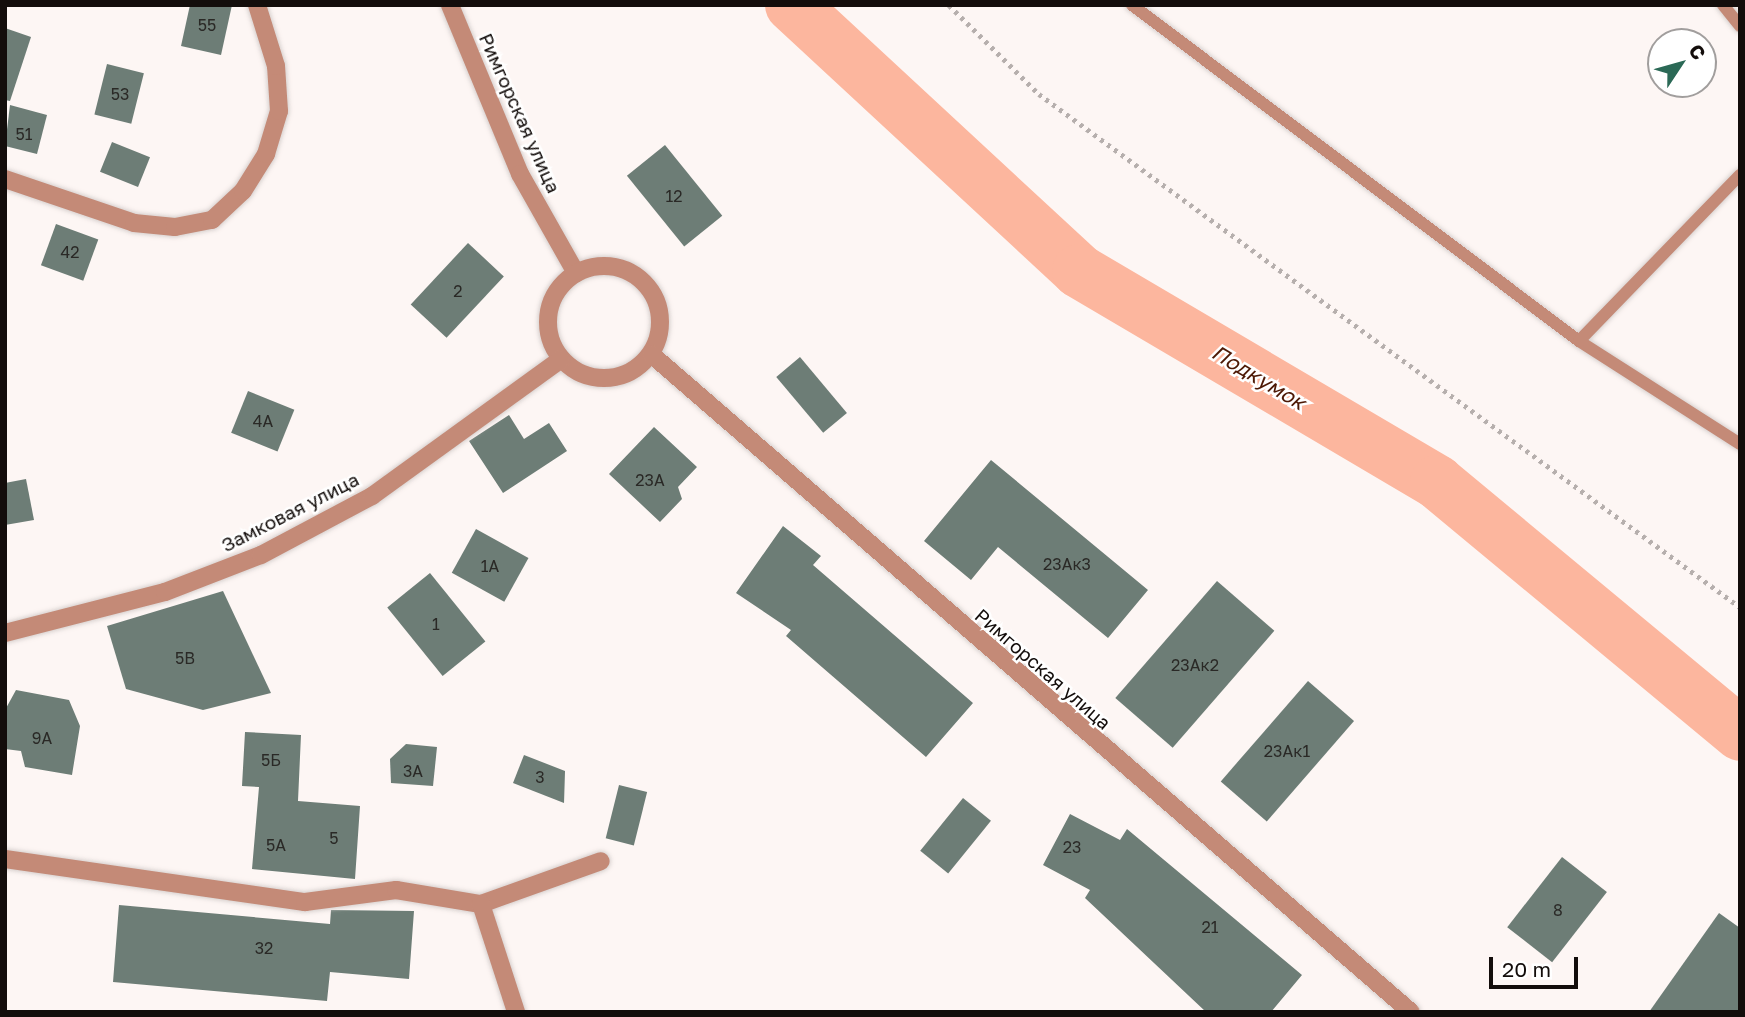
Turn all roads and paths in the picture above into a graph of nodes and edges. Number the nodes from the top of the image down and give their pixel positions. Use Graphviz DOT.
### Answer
graph roads {
  1 [pos="257,5"];
  2 [pos="450,5"];
  3 [pos="949,5"];
  4 [pos="1132,5"];
  5 [pos="1723,5"];
  6 [pos="1740,26"];
  7 [pos="1740,175"];
  8 [pos="5,179"];
  9 [pos="576,273"];
  10 [pos="1579,341"];
  11 [pos="651,354"];
  12 [pos="561,359"];
  13 [pos="1740,444"];
  14 [pos="1740,607"];
  15 [pos="5,633"];
  16 [pos="5,859"];
  17 [pos="601,861"];
  18 [pos="481,904"];
  19 [pos="516,1012"];
  20 [pos="1411,1012"];
  1 -- 8 [label="street"];
  2 -- 9 [label="street, Римгорская улица"];
  3 -- 14 [label="path"];
  4 -- 10 [label="lane"];
  5 -- 6 [label="lane"];
  7 -- 10 [label="lane"];
  9 -- 11 [label="street"];
  9 -- 12 [label="street"];
  10 -- 13 [label="lane"];
  11 -- 12 [label="street"];
  11 -- 20 [label="street, Римгорская улица"];
  12 -- 15 [label="street, Замковая улица"];
  16 -- 18 [label="street"];
  17 -- 18 [label="street"];
  18 -- 19 [label="street"];
}
